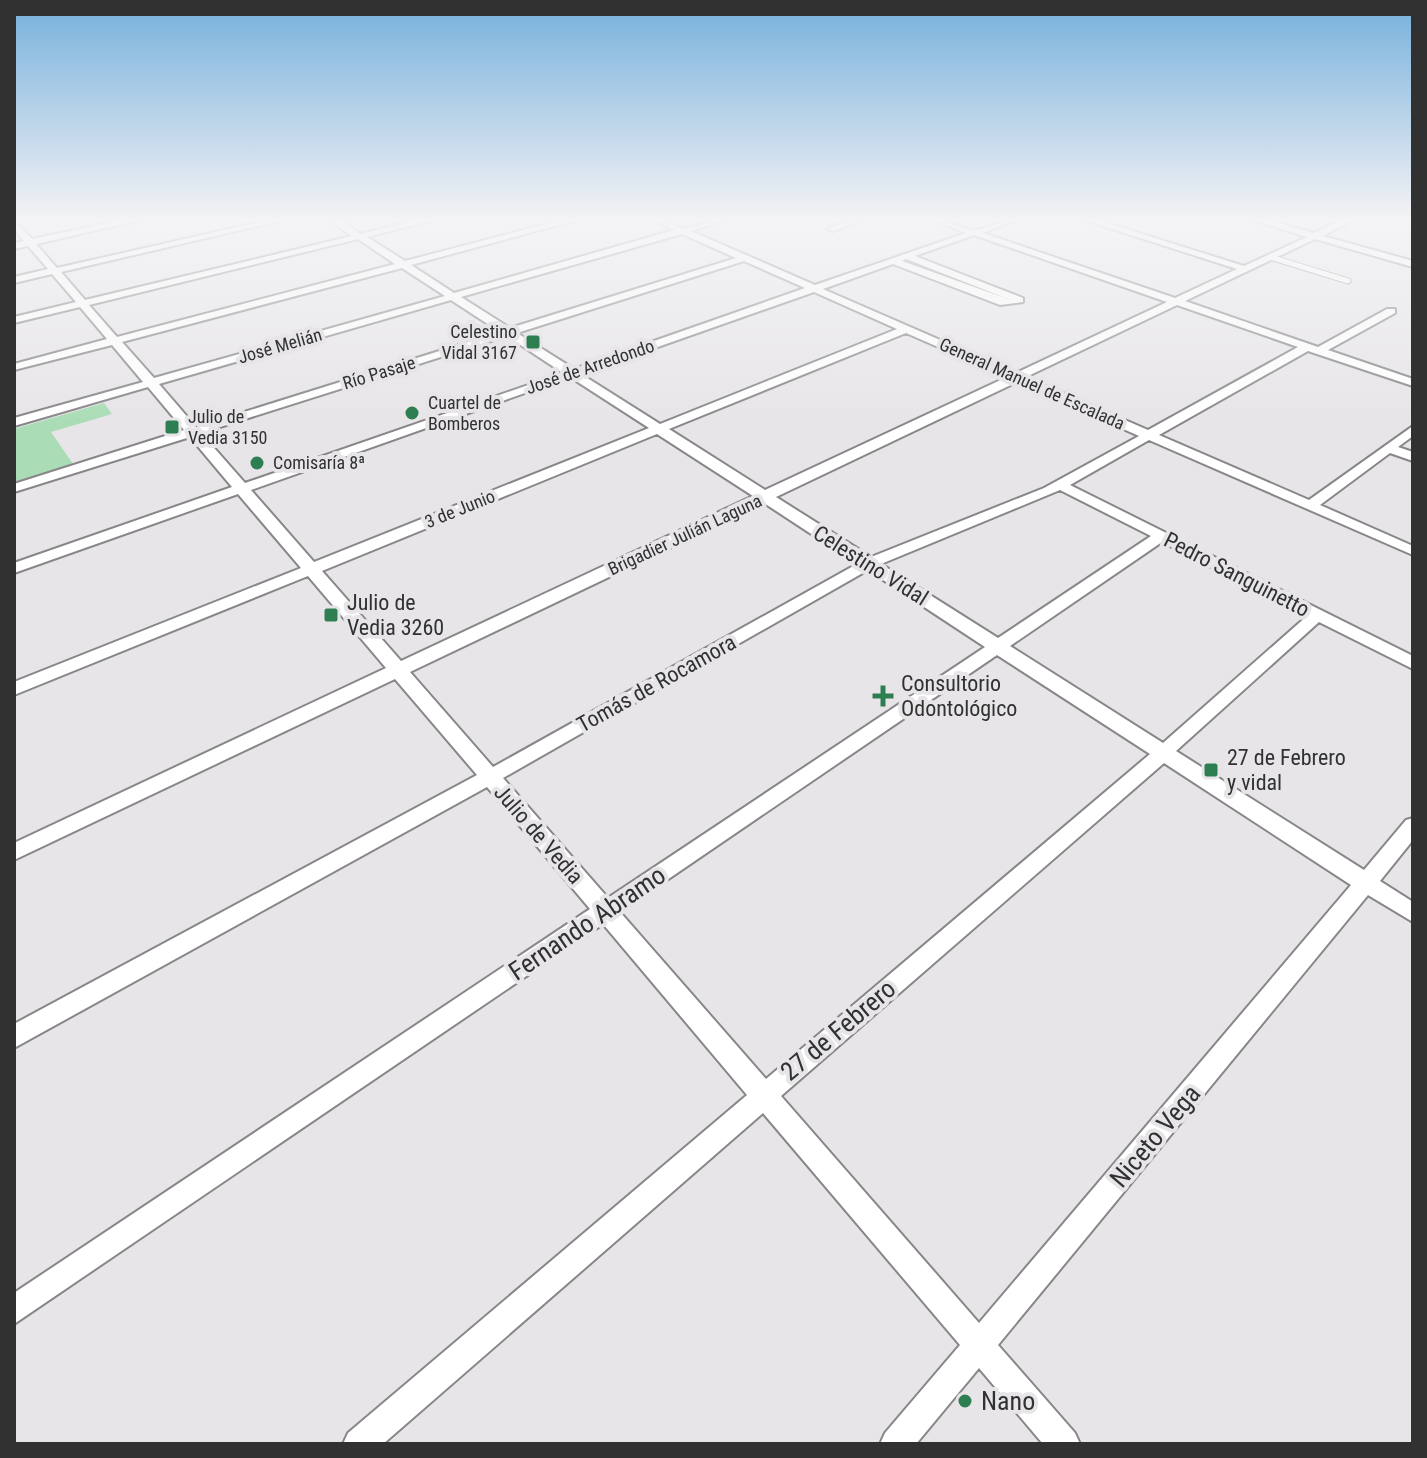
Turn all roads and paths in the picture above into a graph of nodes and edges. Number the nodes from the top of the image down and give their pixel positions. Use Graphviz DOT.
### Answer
graph roads {
  1 [pos="66,285"];
  2 [pos="157,285"];
  3 [pos="325,285"];
  4 [pos="434,285"];
  5 [pos="491,285"];
  6 [pos="657,285"];
  7 [pos="805,285"];
  8 [pos="825,285"];
  9 [pos="962,285"];
  10 [pos="977,285"];
  11 [pos="1127,285"];
  12 [pos="1212,285"];
  13 [pos="814,289"];
  14 [pos="452,296"];
  15 [pos="1177,302"];
  16 [pos="81,303"];
  17 [pos="1391,311"];
  18 [pos="14,320"];
  19 [pos="906,329"];
  20 [pos="507,332"];
  21 [pos="113,340"];
  22 [pos="1313,349"];
  23 [pos="14,367"];
  24 [pos="571,373"];
  25 [pos="1016,378"];
  26 [pos="150,383"];
  27 [pos="1413,383"];
  28 [pos="14,422"];
  29 [pos="658,429"];
  30 [pos="1413,430"];
  31 [pos="192,432"];
  32 [pos="1148,434"];
  33 [pos="1390,448"];
  34 [pos="1413,457"];
  35 [pos="1060,485"];
  36 [pos="14,488"];
  37 [pos="241,488"];
  38 [pos="764,497"];
  39 [pos="1311,505"];
  40 [pos="1161,536"];
  41 [pos="1413,551"];
  42 [pos="870,563"];
  43 [pos="14,568"];
  44 [pos="310,569"];
  45 [pos="1318,615"];
  46 [pos="998,646"];
  47 [pos="1413,663"];
  48 [pos="398,671"];
  49 [pos="14,689"];
  50 [pos="1165,751"];
  51 [pos="490,777"];
  52 [pos="1413,826"];
  53 [pos="14,852"];
  54 [pos="1366,883"];
  55 [pos="606,910"];
  56 [pos="1413,913"];
  57 [pos="14,1037"];
  58 [pos="764,1094"];
  59 [pos="14,1310"];
  60 [pos="980,1346"];
  61 [pos="359,1444"];
  62 [pos="896,1444"];
  63 [pos="1064,1444"];
  1 -- 16 [label="street, Julio de Vedia"];
  2 -- 16 [label="street"];
  3 -- 21 [label="street"];
  4 -- 14 [label="street, Celestino Vidal"];
  5 -- 14 [label="street, José Melián"];
  6 -- 20 [label="street, Río Pasaje"];
  7 -- 13 [label="street, General Manuel de Escalada"];
  8 -- 13 [label="street, José de Arredondo"];
  9 -- 10 [label="street"];
  11 -- 15 [label="street"];
  12 -- 15 [label="street, Brigadier Julián Laguna"];
  13 -- 19 [label="street, General Manuel de Escalada"];
  13 -- 24 [label="street, José de Arredondo"];
  14 -- 20 [label="street, Celestino Vidal"];
  14 -- 26 [label="street, José Melián"];
  15 -- 22 [label="street"];
  15 -- 25 [label="street, Brigadier Julián Laguna"];
  16 -- 18 [label="street"];
  16 -- 21 [label="street, Julio de Vedia"];
  17 -- 22 [label="street, Tomás de Rocamora"];
  19 -- 25 [label="street, General Manuel de Escalada"];
  19 -- 29 [label="street, 3 de Junio"];
  20 -- 24 [label="street, Celestino Vidal"];
  20 -- 31 [label="street, Río Pasaje"];
  21 -- 23 [label="street"];
  21 -- 26 [label="street, Julio de Vedia"];
  22 -- 27 [label="street"];
  22 -- 32 [label="street, Tomás de Rocamora"];
  24 -- 29 [label="street, Celestino Vidal"];
  24 -- 37 [label="street, José de Arredondo"];
  25 -- 32 [label="street, General Manuel de Escalada"];
  25 -- 38 [label="street, Brigadier Julián Laguna"];
  26 -- 28 [label="street, José Melián"];
  26 -- 31 [label="street, Julio de Vedia"];
  29 -- 38 [label="street, Celestino Vidal"];
  29 -- 44 [label="street, 3 de Junio"];
  30 -- 33 [label="street"];
  31 -- 36 [label="street, Río Pasaje"];
  31 -- 37 [label="street, Julio de Vedia"];
  32 -- 35 [label="street, Tomás de Rocamora"];
  32 -- 39 [label="street, General Manuel de Escalada"];
  33 -- 34 [label="street"];
  33 -- 39 [label="street"];
  35 -- 40 [label="street, Pedro Sanguinetto"];
  35 -- 42 [label="street, Tomás de Rocamora"];
  37 -- 43 [label="street, José de Arredondo"];
  37 -- 44 [label="street, Julio de Vedia"];
  38 -- 42 [label="street, Celestino Vidal"];
  38 -- 48 [label="street, Brigadier Julián Laguna"];
  39 -- 41 [label="street, General Manuel de Escalada"];
  40 -- 45 [label="street, Pedro Sanguinetto"];
  40 -- 46 [label="street, Fernando Abramo"];
  42 -- 46 [label="street, Celestino Vidal"];
  42 -- 51 [label="street, Tomás de Rocamora"];
  44 -- 48 [label="street, Julio de Vedia"];
  44 -- 49 [label="street, 3 de Junio"];
  45 -- 47 [label="street, Pedro Sanguinetto"];
  45 -- 50 [label="street, 27 de Febrero"];
  46 -- 50 [label="street, Celestino Vidal"];
  46 -- 55 [label="street, Fernando Abramo"];
  48 -- 51 [label="street, Julio de Vedia"];
  48 -- 53 [label="street, Brigadier Julián Laguna"];
  50 -- 54 [label="street, Celestino Vidal"];
  50 -- 58 [label="street, 27 de Febrero"];
  51 -- 55 [label="street, Julio de Vedia"];
  51 -- 57 [label="street, Tomás de Rocamora"];
  52 -- 54 [label="street, Niceto Vega"];
  54 -- 56 [label="street, Celestino Vidal"];
  54 -- 60 [label="street, Niceto Vega"];
  55 -- 58 [label="street, Julio de Vedia"];
  55 -- 59 [label="street, Fernando Abramo"];
  58 -- 60 [label="street, Julio de Vedia"];
  58 -- 61 [label="street, 27 de Febrero"];
  60 -- 62 [label="street, Niceto Vega"];
  60 -- 63 [label="street, Julio de Vedia"];
}
